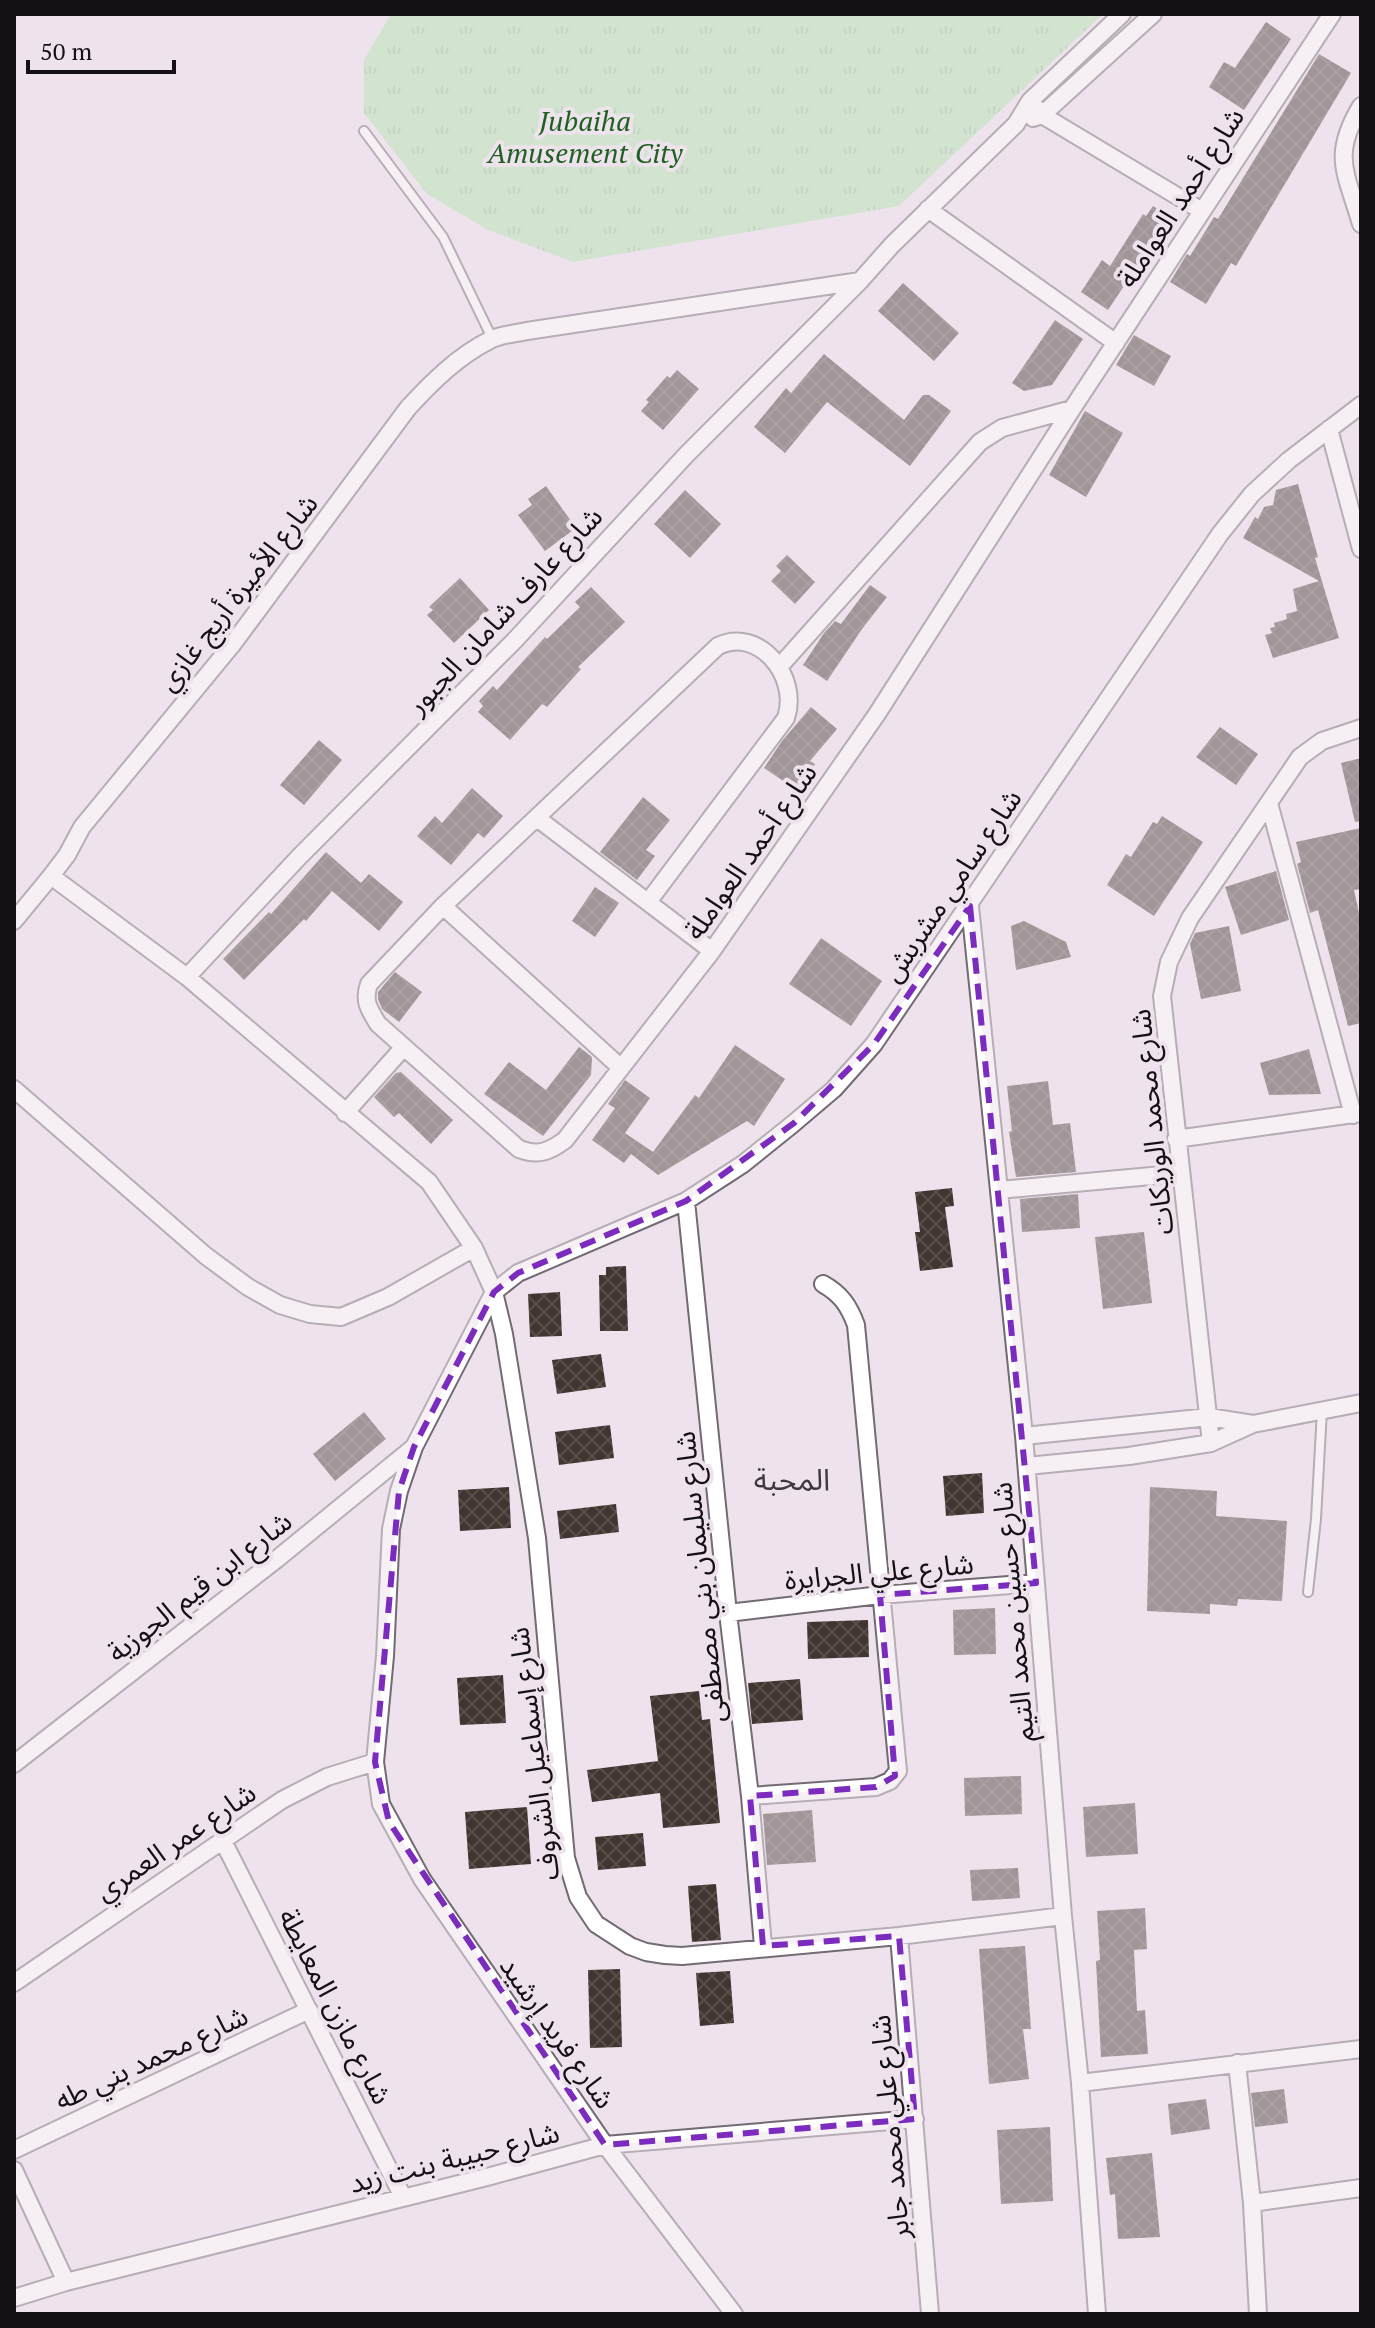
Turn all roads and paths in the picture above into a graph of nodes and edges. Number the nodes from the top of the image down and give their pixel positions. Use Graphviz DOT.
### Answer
graph roads {
  1 [pos="1122,14"];
  2 [pos="1153,14"];
  3 [pos="1332,14"];
  4 [pos="1030,101"];
  5 [pos="1361,106"];
  6 [pos="1042,115"];
  7 [pos="1016,124"];
  8 [pos="364,131"];
  9 [pos="928,209"];
  10 [pos="1202,211"];
  11 [pos="1361,224"];
  12 [pos="860,281"];
  13 [pos="492,338"];
  14 [pos="1116,343"];
  15 [pos="1361,405"];
  16 [pos="1072,409"];
  17 [pos="1329,429"];
  18 [pos="1361,549"];
  19 [pos="780,666"];
  20 [pos="1361,728"];
  21 [pos="1269,803"];
  22 [pos="537,818"];
  23 [pos="51,876"];
  24 [pos="648,902"];
  25 [pos="443,906"];
  26 [pos="970,906"];
  27 [pos="14,921"];
  28 [pos="712,951"];
  29 [pos="187,977"];
  30 [pos="403,1048"];
  31 [pos="620,1067"];
  32 [pos="14,1089"];
  33 [pos="345,1113"];
  34 [pos="1357,1114"];
  35 [pos="1176,1139"];
  36 [pos="1162,1175"];
  37 [pos="999,1190"];
  38 [pos="686,1201"];
  39 [pos="474,1248"];
  40 [pos="823,1284"];
  41 [pos="494,1292"];
  42 [pos="1361,1403"];
  43 [pos="1322,1409"];
  44 [pos="1209,1417"];
  45 [pos="1253,1424"];
  46 [pos="1024,1436"];
  47 [pos="1211,1443"];
  48 [pos="414,1447"];
  49 [pos="1027,1466"];
  50 [pos="1036,1583"];
  51 [pos="1308,1592"];
  52 [pos="880,1595"];
  53 [pos="728,1613"];
  54 [pos="375,1762"];
  55 [pos="14,1764"];
  56 [pos="750,1796"];
  57 [pos="222,1839"];
  58 [pos="1063,1916"];
  59 [pos="899,1936"];
  60 [pos="763,1946"];
  61 [pos="14,1983"];
  62 [pos="309,2010"];
  63 [pos="1361,2049"];
  64 [pos="1237,2063"];
  65 [pos="1080,2083"];
  66 [pos="915,2119"];
  67 [pos="605,2145"];
  68 [pos="14,2150"];
  69 [pos="14,2170"];
  70 [pos="1361,2188"];
  71 [pos="403,2197"];
  72 [pos="1252,2203"];
  73 [pos="66,2282"];
  74 [pos="14,2298"];
  75 [pos="734,2314"];
  76 [pos="930,2314"];
  77 [pos="1097,2314"];
  78 [pos="1258,2314"];
  1 -- 4 [label="street"];
  2 -- 6 [label="street"];
  3 -- 10 [label="street, شارع أحمد العواملة"];
  4 -- 6 [label="street"];
  4 -- 7 [label="street"];
  5 -- 11 [label="street"];
  6 -- 7 [label="street"];
  6 -- 10 [label="street"];
  7 -- 9 [label="street"];
  8 -- 13 [label="lane"];
  9 -- 12 [label="street"];
  9 -- 14 [label="street"];
  10 -- 14 [label="street, شارع أحمد العواملة"];
  12 -- 13 [label="street, شارع الأميرة أريج غازي"];
  12 -- 29 [label="street, شارع عارف شامان الجبور"];
  13 -- 23 [label="street, شارع الأميرة أريج غازي"];
  14 -- 16 [label="street, شارع أحمد العواملة"];
  15 -- 17 [label="street, شارع سامي مشربش"];
  16 -- 19 [label="street"];
  16 -- 28 [label="street, شارع أحمد العواملة"];
  17 -- 18 [label="street"];
  17 -- 26 [label="street, شارع سامي مشربش"];
  19 -- 22 [label="street, شارع أحمد العواملة"];
  19 -- 24 [label="street, شارع أحمد العواملة"];
  20 -- 21 [label="street, شارع محمد الوريكات"];
  21 -- 34 [label="street"];
  21 -- 35 [label="street, شارع محمد الوريكات"];
  22 -- 24 [label="street"];
  22 -- 25 [label="street, شارع أحمد العواملة"];
  23 -- 27 [label="street, شارع الأميرة أريج غازي"];
  23 -- 29 [label="street"];
  24 -- 28 [label="street"];
  25 -- 30 [label="street, شارع أحمد العواملة"];
  25 -- 31 [label="street"];
  26 -- 37 [label="street, شارع حسين محمد التيم"];
  26 -- 38 [label="street, شارع سامي مشربش"];
  28 -- 31 [label="street, شارع أحمد العواملة"];
  29 -- 33 [label="street"];
  30 -- 31 [label="street, شارع أحمد العواملة"];
  30 -- 33 [label="street"];
  32 -- 39 [label="street"];
  33 -- 39 [label="street"];
  34 -- 35 [label="street"];
  35 -- 44 [label="street, شارع محمد الوريكات"];
  36 -- 37 [label="street"];
  37 -- 46 [label="street, شارع حسين محمد التيم"];
  38 -- 41 [label="street, شارع سامي مشربش"];
  38 -- 53 [label="street, شارع سليمان بني مصطفى"];
  39 -- 41 [label="street"];
  40 -- 52 [label="street"];
  41 -- 48 [label="street"];
  41 -- 60 [label="street, شارع إسماعيل الشروف"];
  42 -- 43 [label="street"];
  43 -- 45 [label="street"];
  43 -- 51 [label="lane"];
  44 -- 45 [label="street"];
  44 -- 46 [label="street"];
  44 -- 47 [label="street, شارع محمد الوريكات"];
  45 -- 47 [label="street"];
  46 -- 49 [label="street, شارع حسين محمد التيم"];
  47 -- 49 [label="street"];
  48 -- 54 [label="street, شارع فريد إرشيد"];
  48 -- 55 [label="street, شارع ابن قيم الجوزية"];
  49 -- 50 [label="street, شارع حسين محمد التيم"];
  50 -- 52 [label="street, شارع علي الجرايرة"];
  50 -- 58 [label="street, شارع حسين محمد التيم"];
  52 -- 53 [label="street, شارع علي الجرايرة"];
  52 -- 56 [label="street"];
  53 -- 56 [label="street, شارع سليمان بني مصطفى"];
  54 -- 57 [label="street, شارع عمر العمري"];
  54 -- 67 [label="street, شارع فريد إرشيد"];
  56 -- 60 [label="street, شارع سليمان بني مصطفى"];
  57 -- 61 [label="street, شارع عمر العمري"];
  57 -- 62 [label="street, شارع مازن المعايطة"];
  58 -- 59 [label="street, شارع إسماعيل الشروف"];
  58 -- 65 [label="street, شارع حسين محمد التيم"];
  59 -- 60 [label="street, شارع إسماعيل الشروف"];
  59 -- 66 [label="street, شارع علي محمد جابر"];
  62 -- 68 [label="street, شارع محمد بني طه"];
  62 -- 71 [label="street, شارع مازن المعايطة"];
  63 -- 64 [label="street"];
  64 -- 65 [label="street"];
  64 -- 72 [label="street"];
  65 -- 77 [label="street, شارع حسين محمد التيم"];
  66 -- 67 [label="street, شارع حبيبة بنت زيد"];
  66 -- 76 [label="street, شارع علي محمد جابر"];
  67 -- 71 [label="street, شارع حبيبة بنت زيد"];
  67 -- 75 [label="street, شارع فريد إرشيد"];
  69 -- 73 [label="street"];
  70 -- 72 [label="street"];
  71 -- 73 [label="street, شارع حبيبة بنت زيد"];
  72 -- 78 [label="street"];
  73 -- 74 [label="street, شارع حبيبة بنت زيد"];
}
